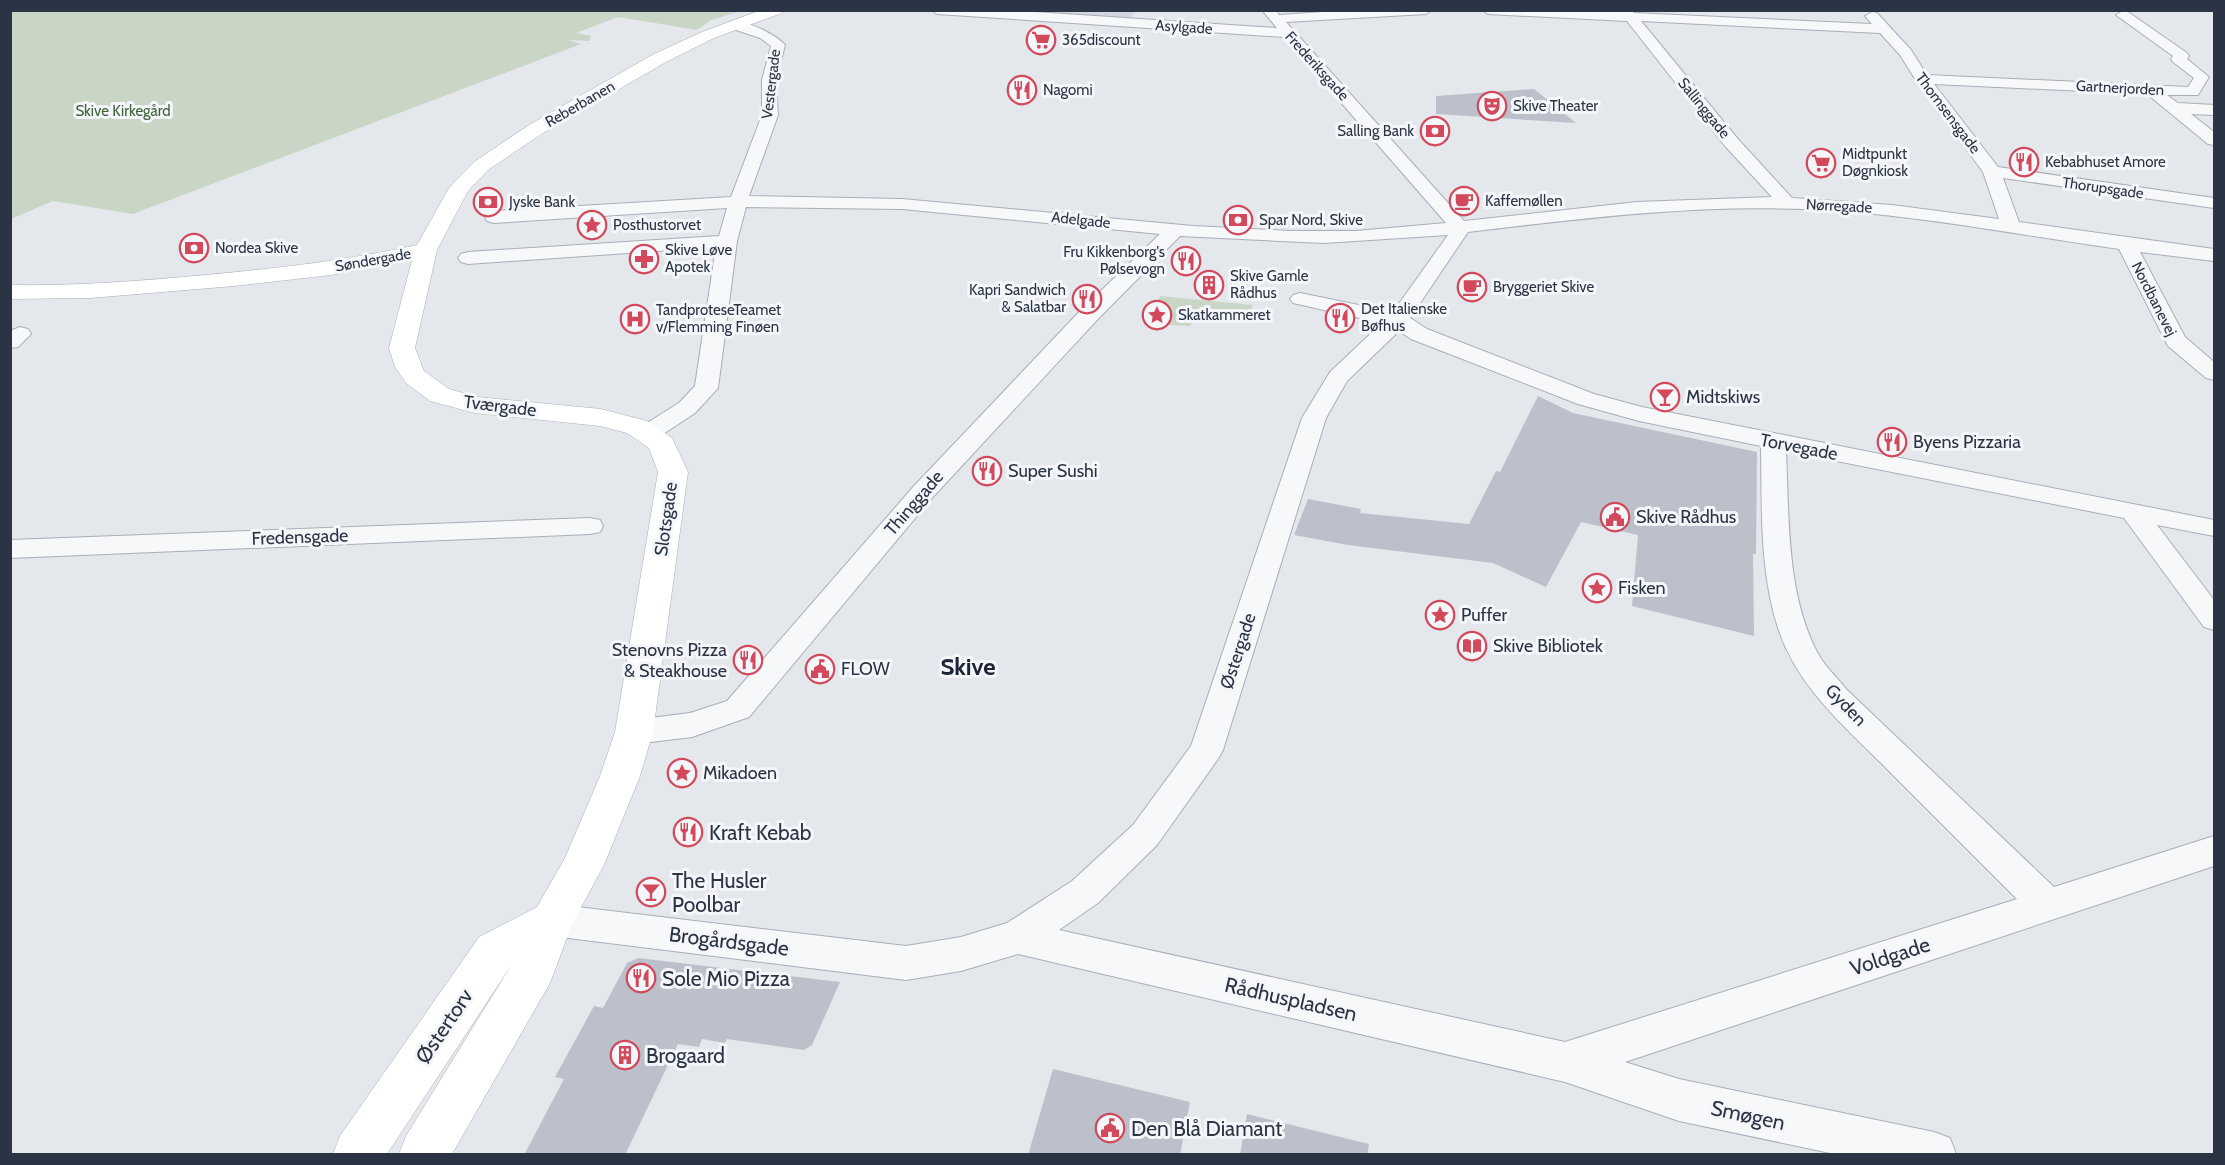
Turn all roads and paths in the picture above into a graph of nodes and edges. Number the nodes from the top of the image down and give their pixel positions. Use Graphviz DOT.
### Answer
graph roads {
  1 [pos="777,10"];
  2 [pos="937,10"];
  3 [pos="1426,10"];
  4 [pos="1488,10"];
  5 [pos="1866,10"];
  6 [pos="1628,14"];
  7 [pos="1272,15"];
  8 [pos="2123,15"];
  9 [pos="735,25"];
  10 [pos="1885,29"];
  11 [pos="1287,33"];
  12 [pos="1922,79"];
  13 [pos="2151,90"];
  14 [pos="2174,108"];
  15 [pos="2214,110"];
  16 [pos="2214,140"];
  17 [pos="1992,171"];
  18 [pos="738,202"];
  19 [pos="1786,203"];
  20 [pos="2214,203"];
  21 [pos="494,217"];
  22 [pos="2011,226"];
  23 [pos="1461,229"];
  24 [pos="1175,230"];
  25 [pos="727,241"];
  26 [pos="2126,244"];
  27 [pos="426,250"];
  28 [pos="2214,255"];
  29 [pos="468,258"];
  30 [pos="10,283"];
  31 [pos="10,292"];
  32 [pos="1300,299"];
  33 [pos="1398,320"];
  34 [pos="2214,373"];
  35 [pos="648,434"];
  36 [pos="1773,442"];
  37 [pos="2133,512"];
  38 [pos="591,526"];
  39 [pos="2214,528"];
  40 [pos="10,549"];
  41 [pos="2214,620"];
  42 [pos="634,732"];
  43 [pos="2214,851"];
  44 [pos="2047,904"];
  45 [pos="552,920"];
  46 [pos="1018,936"];
  47 [pos="906,963"];
  48 [pos="1565,1062"];
  49 [pos="358,1155"];
  50 [pos="424,1155"];
  51 [pos="1934,1155"];
  1 -- 9 [label="street, Reberbanen"];
  2 -- 11 [label="street, Asylgade"];
  3 -- 7 [label="street"];
  4 -- 6 [label="street"];
  5 -- 10 [label="street, Thomsensgade"];
  6 -- 10 [label="street"];
  6 -- 19 [label="street, Sallinggade"];
  7 -- 11 [label="street, Frederiksgade"];
  8 -- 13 [label="street, Gartnerjorden"];
  9 -- 18 [label="street, Vestergade"];
  9 -- 27 [label="street, Reberbanen"];
  10 -- 12 [label="street, Thomsensgade"];
  11 -- 23 [label="street, Frederiksgade"];
  12 -- 13 [label="street, Gartnerjorden"];
  12 -- 17 [label="street, Thomsensgade"];
  13 -- 14 [label="street"];
  14 -- 15 [label="street, Gartnerjorden"];
  14 -- 16 [label="street"];
  17 -- 20 [label="street, Thorupsgade"];
  17 -- 22 [label="street, Thomsensgade"];
  18 -- 21 [label="street, Adelgade"];
  18 -- 24 [label="street, Adelgade"];
  18 -- 25 [label="street"];
  19 -- 22 [label="street, Nørregade"];
  19 -- 23 [label="street, Nørregade"];
  22 -- 26 [label="street, Nørregade"];
  23 -- 24 [label="street, Adelgade"];
  23 -- 33 [label="street, Østergade"];
  24 -- 42 [label="street, Thinggade"];
  25 -- 29 [label="street"];
  25 -- 35 [label="street"];
  26 -- 28 [label="street, Nørregade"];
  26 -- 34 [label="street, Nordbanevej"];
  27 -- 30 [label="street, Søndergade"];
  27 -- 31 [label="street, Søndergade"];
  27 -- 35 [label="street, Tværgade"];
  32 -- 33 [label="street, Torvegade"];
  33 -- 36 [label="street, Torvegade"];
  33 -- 46 [label="street, Østergade"];
  35 -- 42 [label="street, Slotsgade"];
  36 -- 37 [label="street, Torvegade"];
  36 -- 44 [label="street, Gyden"];
  37 -- 39 [label="street, Torvegade"];
  37 -- 41 [label="street"];
  38 -- 40 [label="street, Fredensgade"];
  42 -- 45 [label="street"];
  43 -- 44 [label="street, Voldgade"];
  44 -- 48 [label="street, Voldgade"];
  45 -- 47 [label="street, Brogårdsgade"];
  45 -- 49 [label="street, Østertorv"];
  45 -- 50 [label="street"];
  46 -- 47 [label="street, Østergade"];
  46 -- 48 [label="street, Rådhuspladsen"];
  48 -- 51 [label="street, Smøgen"];
}
